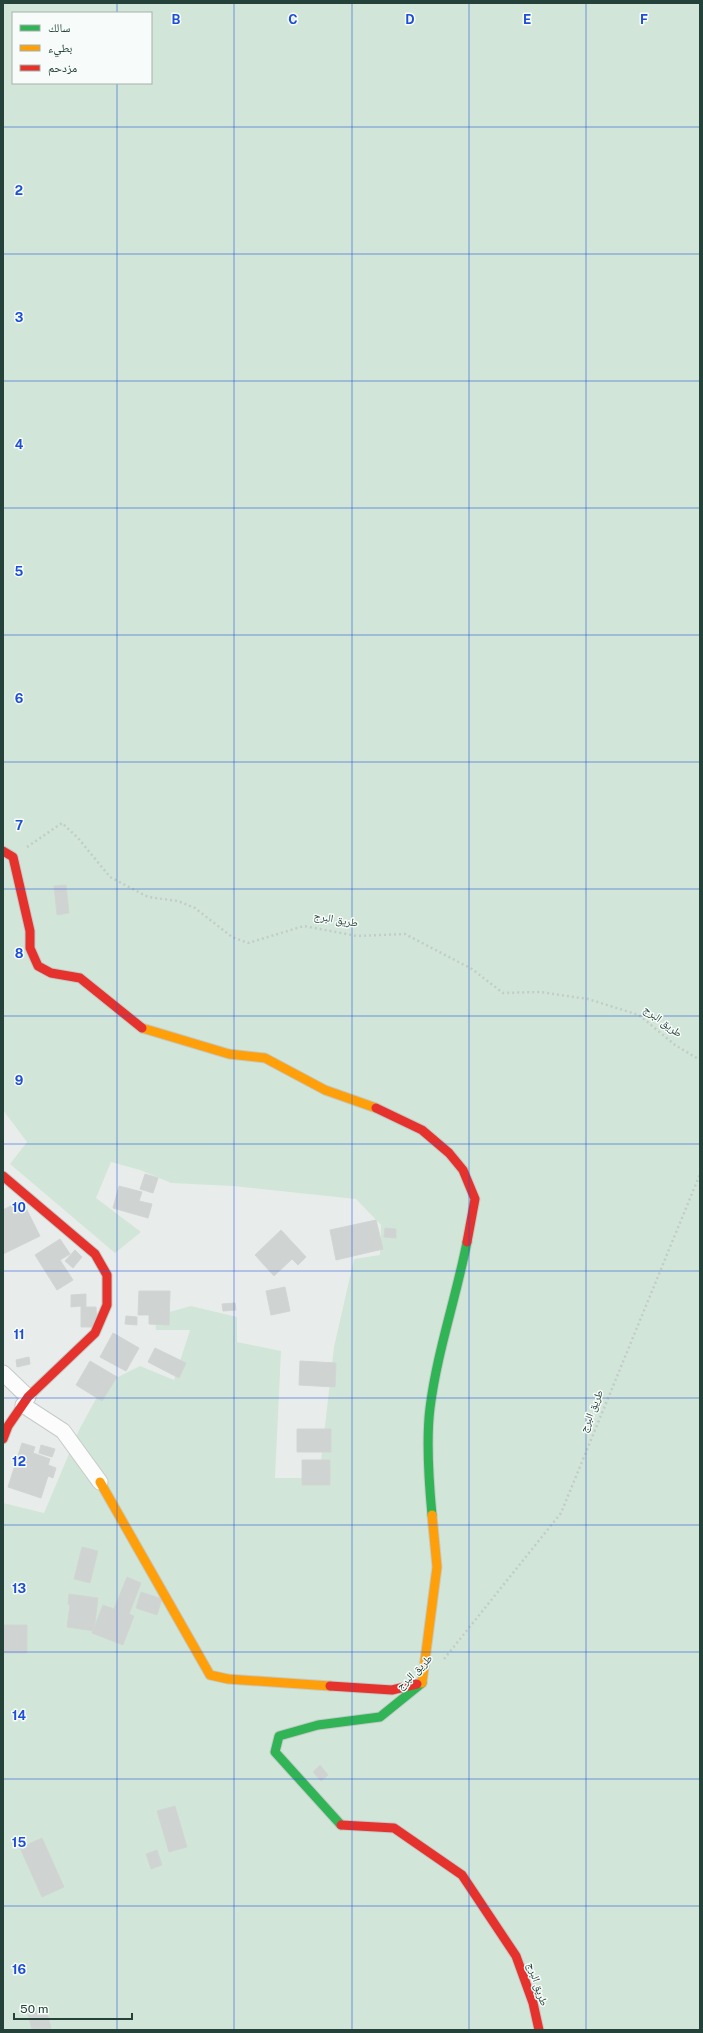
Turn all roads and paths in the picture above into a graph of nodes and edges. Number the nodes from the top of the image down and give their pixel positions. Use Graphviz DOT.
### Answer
graph roads {
  1 [pos="3,851"];
  2 [pos="13,857"];
  3 [pos="700,1060"];
  4 [pos="700,1174"];
  5 [pos="3,1176"];
  6 [pos="3,1373"];
  7 [pos="26,1401"];
  8 [pos="3,1439"];
  9 [pos="100,1482"];
  10 [pos="440,1664"];
  11 [pos="422,1683"];
  12 [pos="539,2030"];
  1 -- 2 [label="street"];
  2 -- 3 [label="path, طريق البرج"];
  2 -- 11 [label="street"];
  4 -- 10 [label="path, طريق البرج"];
  5 -- 7 [label="street"];
  6 -- 7 [label="street"];
  7 -- 8 [label="street"];
  7 -- 9 [label="street"];
  9 -- 11 [label="street"];
  11 -- 12 [label="street, طريق البرج"];
}
